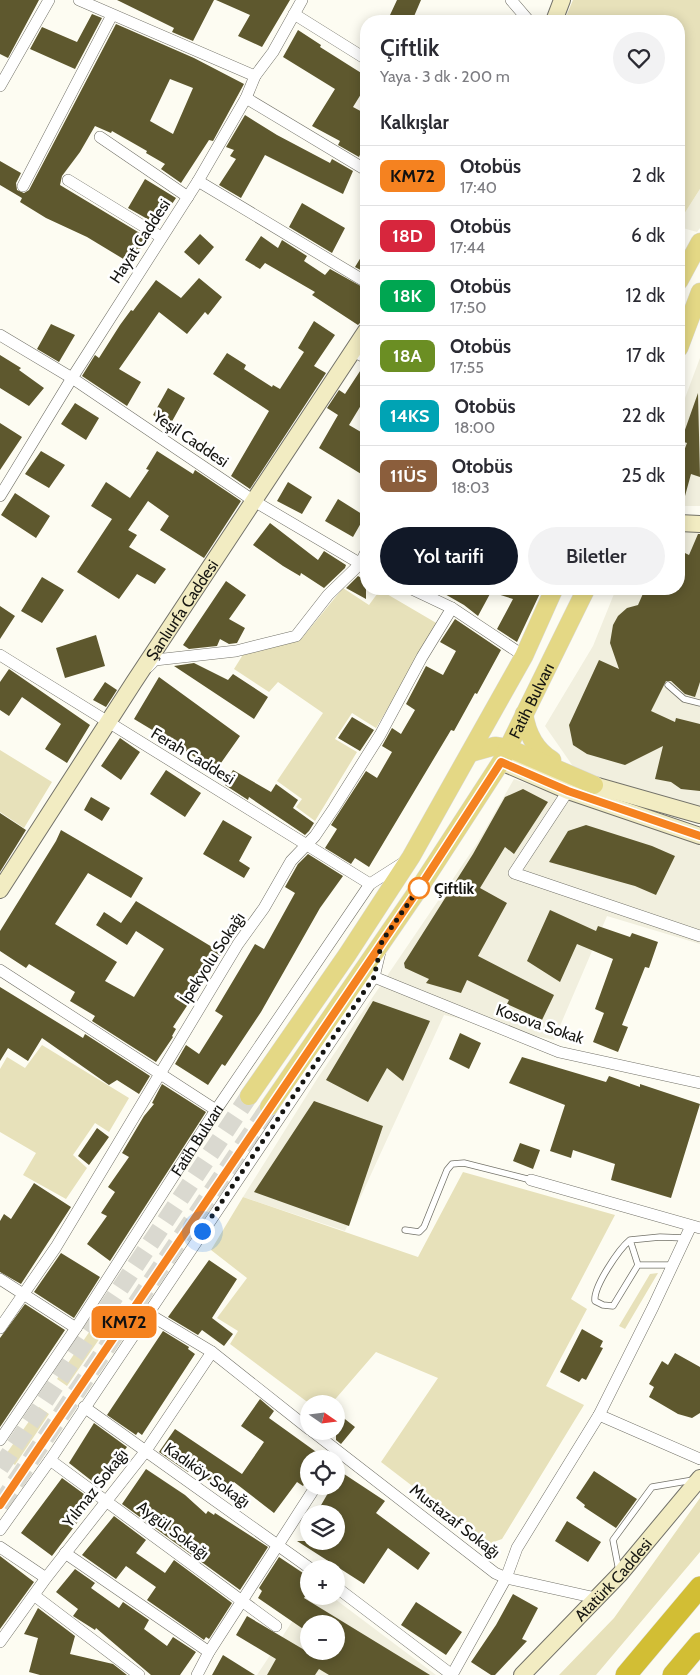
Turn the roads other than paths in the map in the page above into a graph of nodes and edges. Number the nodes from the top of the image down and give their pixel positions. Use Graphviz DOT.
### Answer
graph roads {
  1 [pos="49,0"];
  2 [pos="79,0"];
  3 [pos="302,0"];
  4 [pos="511,0"];
  5 [pos="562,0"];
  6 [pos="294,14"];
  7 [pos="112,15"];
  8 [pos="523,15"];
  9 [pos="556,15"];
  10 [pos="360,55"];
  11 [pos="254,76"];
  12 [pos="0,86"];
  13 [pos="246,98"];
  14 [pos="100,137"];
  15 [pos="360,166"];
  16 [pos="68,180"];
  17 [pos="198,181"];
  18 [pos="23,186"];
  19 [pos="188,197"];
  20 [pos="161,237"];
  21 [pos="700,242"];
  22 [pos="685,269"];
  23 [pos="360,278"];
  24 [pos="700,292"];
  25 [pos="694,327"];
  26 [pos="0,334"];
  27 [pos="685,340"];
  28 [pos="359,355"];
  29 [pos="72,378"];
  30 [pos="0,495"];
  31 [pos="254,501"];
  32 [pos="685,523"];
  33 [pos="700,524"];
  34 [pos="360,564"];
  35 [pos="360,568"];
  36 [pos="425,595"];
  37 [pos="551,595"];
  38 [pos="583,595"];
  39 [pos="452,608"];
  40 [pos="0,655"];
  41 [pos="524,656"];
  42 [pos="134,682"];
  43 [pos="668,685"];
  44 [pos="700,703"];
  45 [pos="498,704"];
  46 [pos="524,714"];
  47 [pos="107,723"];
  48 [pos="501,752"];
  49 [pos="470,753"];
  50 [pos="594,784"];
  51 [pos="568,791"];
  52 [pos="700,815"];
  53 [pos="700,836"];
  54 [pos="306,844"];
  55 [pos="412,857"];
  56 [pos="370,884"];
  57 [pos="0,890"];
  58 [pos="700,936"];
  59 [pos="382,941"];
  60 [pos="0,970"];
  61 [pos="374,977"];
  62 [pos="161,1072"];
  63 [pos="700,1083"];
  64 [pos="249,1096"];
  65 [pos="270,1107"];
  66 [pos="216,1110"];
  67 [pos="531,1180"];
  68 [pos="696,1227"];
  69 [pos="405,1230"];
  70 [pos="685,1238"];
  71 [pos="630,1240"];
  72 [pos="638,1265"];
  73 [pos="673,1265"];
  74 [pos="0,1279"];
  75 [pos="24,1295"];
  76 [pos="147,1312"];
  77 [pos="0,1328"];
  78 [pos="76,1328"];
  79 [pos="212,1352"];
  80 [pos="84,1407"];
  81 [pos="599,1415"];
  82 [pos="300,1421"];
  83 [pos="0,1440"];
  84 [pos="321,1440"];
  85 [pos="330,1450"];
  86 [pos="145,1452"];
  87 [pos="700,1459"];
  88 [pos="50,1460"];
  89 [pos="345,1462"];
  90 [pos="700,1478"];
  91 [pos="310,1495"];
  92 [pos="106,1500"];
  93 [pos="0,1530"];
  94 [pos="279,1544"];
  95 [pos="0,1547"];
  96 [pos="65,1553"];
  97 [pos="300,1560"];
  98 [pos="620,1574"];
  99 [pos="46,1578"];
  100 [pos="506,1578"];
  101 [pos="700,1587"];
  102 [pos="345,1595"];
  103 [pos="35,1596"];
  104 [pos="596,1598"];
  105 [pos="242,1603"];
  106 [pos="276,1626"];
  107 [pos="0,1642"];
  108 [pos="700,1643"];
  109 [pos="209,1652"];
  110 [pos="139,1675"];
  111 [pos="197,1675"];
  112 [pos="452,1675"];
  113 [pos="522,1675"];
  114 [pos="626,1675"];
  115 [pos="673,1675"];
  1 -- 12 [label="street"];
  2 -- 7 [label="street"];
  3 -- 6 [label="street, Hayat Caddesi"];
  4 -- 8 [label="street"];
  5 -- 9 [label="street"];
  6 -- 10 [label="street"];
  6 -- 11 [label="street, Hayat Caddesi"];
  7 -- 11 [label="street"];
  7 -- 18 [label="street"];
  11 -- 13 [label="street, Hayat Caddesi"];
  13 -- 15 [label="street"];
  13 -- 17 [label="street, Hayat Caddesi"];
  14 -- 19 [label="street"];
  16 -- 20 [label="street"];
  17 -- 19 [label="street, Hayat Caddesi"];
  17 -- 23 [label="street"];
  19 -- 20 [label="street, Hayat Caddesi"];
  20 -- 29 [label="street, Hayat Caddesi"];
  21 -- 22 [label="main road"];
  24 -- 25 [label="main road"];
  25 -- 27 [label="main road"];
  26 -- 29 [label="street, Yeşil Caddesi"];
  28 -- 31 [label="street, Şanlıurfa Caddesi"];
  29 -- 30 [label="street, Hayat Caddesi"];
  29 -- 31 [label="street, Yeşil Caddesi"];
  31 -- 34 [label="street, Yeşil Caddesi"];
  31 -- 42 [label="street, Şanlıurfa Caddesi"];
  32 -- 33 [label="street"];
  35 -- 42 [label="street"];
  36 -- 39 [label="street"];
  37 -- 41 [label="main road, Fatih Bulvarı"];
  38 -- 46 [label="main road, Fatih Bulvarı"];
  39 -- 41 [label="street"];
  39 -- 54 [label="street, İpekyolu Sokağı"];
  40 -- 47 [label="street, Ferah Caddesi"];
  41 -- 45 [label="main road, Fatih Bulvarı"];
  42 -- 47 [label="street, Şanlıurfa Caddesi"];
  43 -- 44 [label="lane"];
  45 -- 48 [label="main road"];
  45 -- 49 [label="main road, Fatih Bulvarı"];
  46 -- 48 [label="main road, Fatih Bulvarı"];
  46 -- 50 [label="main road"];
  47 -- 54 [label="street, Ferah Caddesi"];
  47 -- 57 [label="street, Şanlıurfa Caddesi"];
  48 -- 49 [label="main road"];
  48 -- 50 [label="main road"];
  48 -- 51 [label="street"];
  48 -- 59 [label="main road, Fatih Bulvarı"];
  49 -- 55 [label="main road, Fatih Bulvarı"];
  50 -- 52 [label="street"];
  51 -- 53 [label="street"];
  51 -- 58 [label="street"];
  54 -- 56 [label="street, Ferah Caddesi"];
  54 -- 62 [label="street, İpekyolu Sokağı"];
  55 -- 56 [label="street, Fatih Bulvarı"];
  55 -- 64 [label="main road, Fatih Bulvarı"];
  56 -- 66 [label="street, Fatih Bulvarı"];
  59 -- 61 [label="street"];
  59 -- 65 [label="main road, Fatih Bulvarı"];
  60 -- 62 [label="street"];
  61 -- 63 [label="street, Kosova Sokak"];
  61 -- 76 [label="street"];
  62 -- 66 [label="street"];
  62 -- 75 [label="street, İpekyolu Sokağı"];
  66 -- 78 [label="street, Fatih Bulvarı"];
  67 -- 68 [label="street"];
  67 -- 69 [label="lane"];
  68 -- 70 [label="street"];
  70 -- 71 [label="lane"];
  70 -- 73 [label="street"];
  71 -- 72 [label="lane"];
  71 -- 72 [label="lane"];
  72 -- 73 [label="lane"];
  73 -- 81 [label="street"];
  74 -- 75 [label="street"];
  75 -- 77 [label="street, İpekyolu Sokağı"];
  75 -- 78 [label="street"];
  76 -- 79 [label="street"];
  76 -- 80 [label="street"];
  78 -- 83 [label="street, Fatih Bulvarı"];
  79 -- 82 [label="street"];
  79 -- 86 [label="street, Yılmaz Sokağı"];
  80 -- 86 [label="street, Kadıköy Sokağı"];
  80 -- 88 [label="street"];
  81 -- 87 [label="street"];
  81 -- 100 [label="street"];
  84 -- 85 [label="street, Mustazaf Sokağı"];
  86 -- 92 [label="street, Yılmaz Sokağı"];
  86 -- 94 [label="street, Kadıköy Sokağı"];
  88 -- 92 [label="street, Aygül Sokağı"];
  88 -- 93 [label="street"];
  89 -- 100 [label="street, Mustazaf Sokağı"];
  90 -- 98 [label="street, Atatürk Caddesi"];
  90 -- 98 [label="lane"];
  91 -- 94 [label="street"];
  92 -- 96 [label="street, Yılmaz Sokağı"];
  92 -- 105 [label="street, Aygül Sokağı"];
  94 -- 97 [label="street, Kadıköy Sokağı"];
  94 -- 105 [label="street"];
  95 -- 99 [label="street"];
  96 -- 99 [label="street, Yılmaz Sokağı"];
  96 -- 109 [label="street"];
  98 -- 104 [label="street, Atatürk Caddesi"];
  99 -- 103 [label="street, Yılmaz Sokağı"];
  100 -- 104 [label="street, Mustazaf Sokağı"];
  100 -- 112 [label="street"];
  101 -- 114 [label="highway"];
  102 -- 112 [label="street"];
  103 -- 107 [label="street, Yılmaz Sokağı"];
  103 -- 110 [label="street"];
  104 -- 113 [label="street, Atatürk Caddesi"];
  105 -- 106 [label="street, Aygül Sokağı"];
  105 -- 109 [label="street"];
  108 -- 115 [label="highway"];
  109 -- 111 [label="street"];
}
